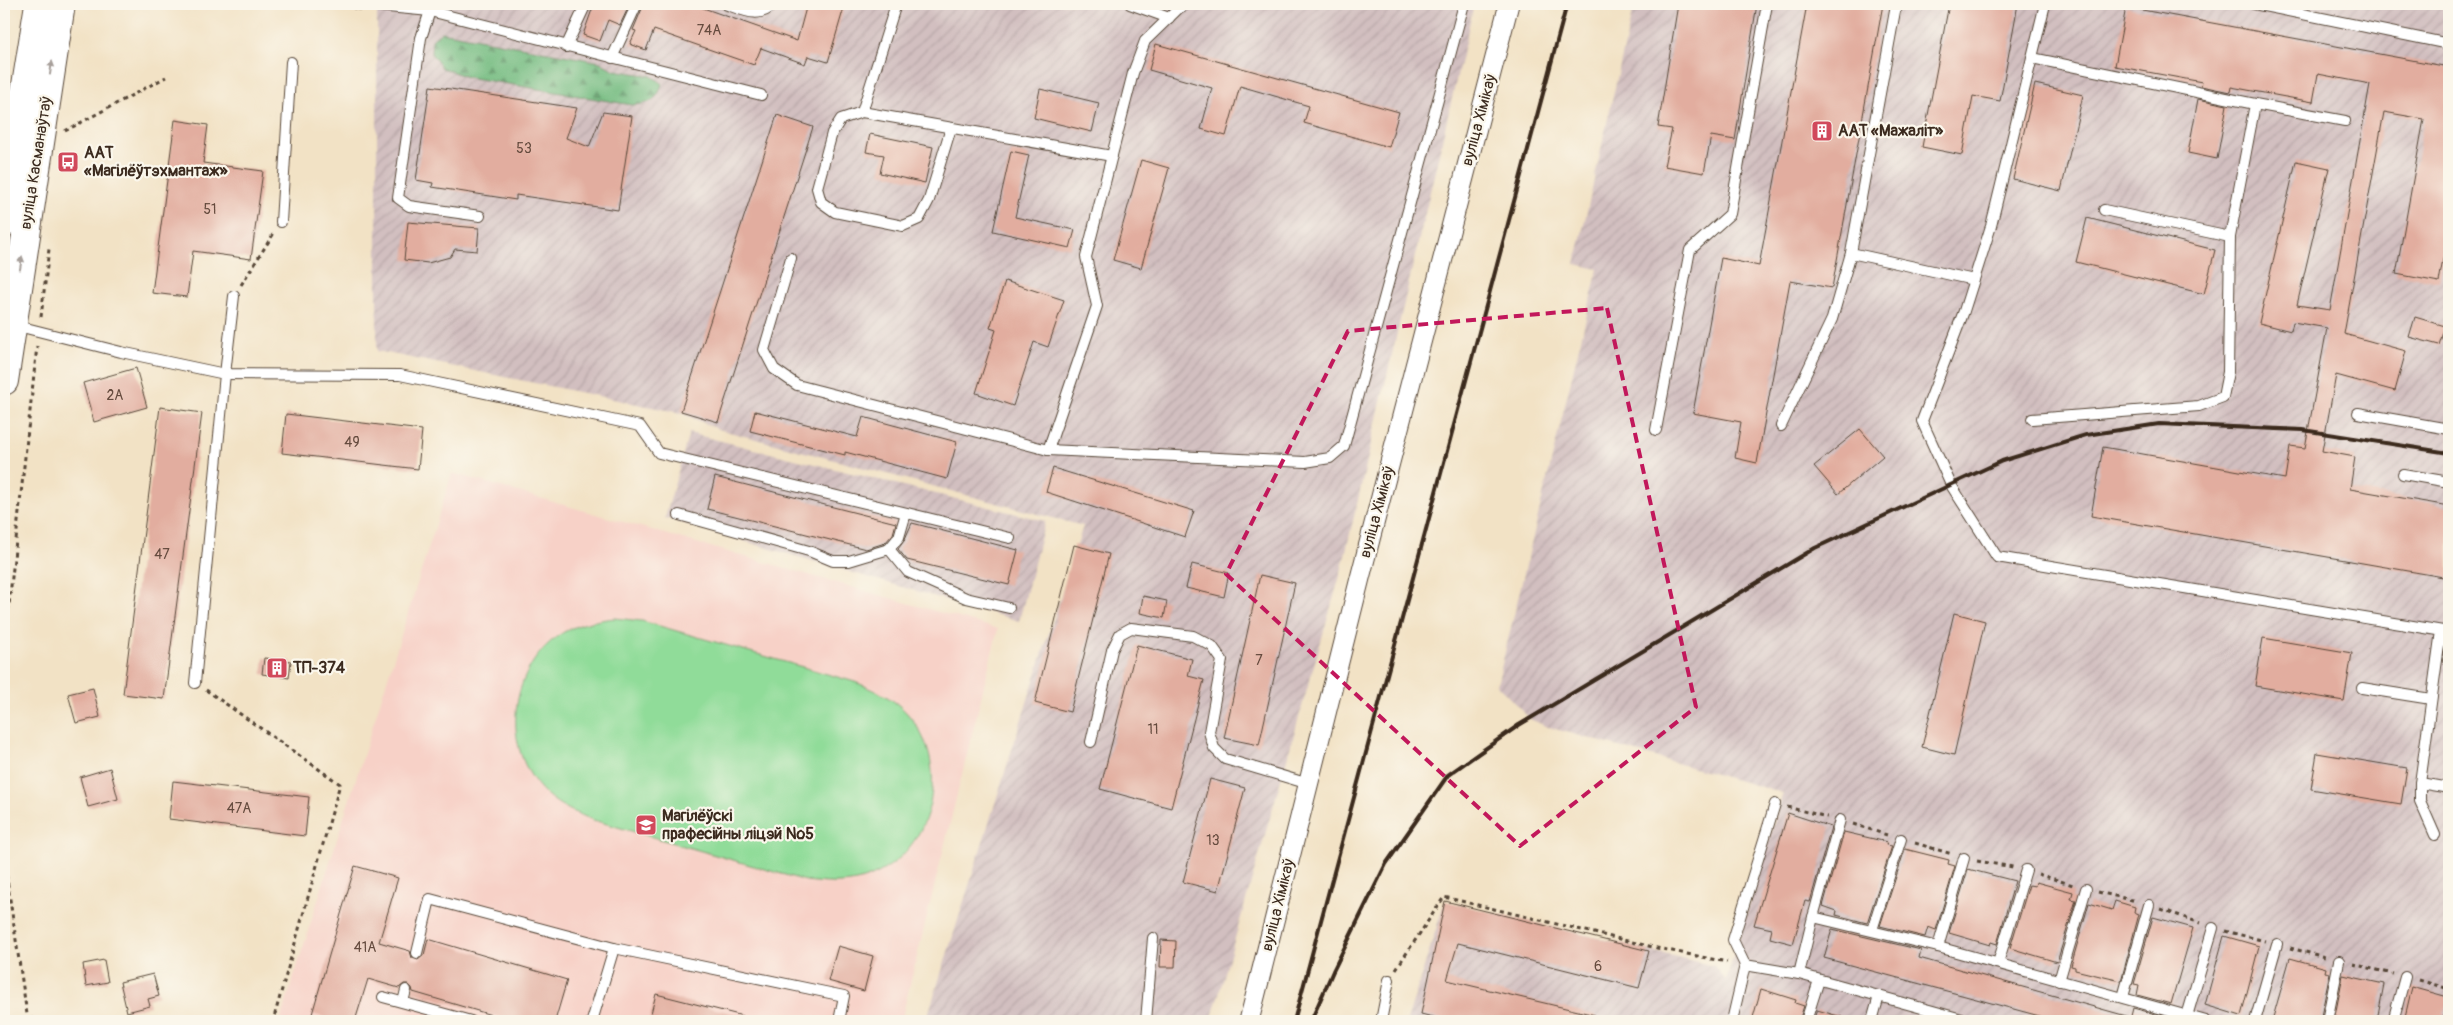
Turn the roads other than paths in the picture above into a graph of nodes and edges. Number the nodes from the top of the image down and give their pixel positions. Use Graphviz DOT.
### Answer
graph roads {
  1 [pos="39,4"];
  2 [pos="60,4"];
  3 [pos="356,4"];
  4 [pos="586,4"];
  5 [pos="637,4"];
  6 [pos="725,4"];
  7 [pos="774,4"];
  8 [pos="896,4"];
  9 [pos="1130,4"];
  10 [pos="1187,4"];
  11 [pos="1464,4"];
  12 [pos="1509,4"];
  13 [pos="1767,4"];
  14 [pos="1899,4"];
  15 [pos="2045,4"];
  16 [pos="2254,4"];
  17 [pos="430,11"];
  18 [pos="1169,18"];
  19 [pos="2449,44"];
  20 [pos="566,47"];
  21 [pos="612,58"];
  22 [pos="2032,58"];
  23 [pos="291,62"];
  24 [pos="761,95"];
  25 [pos="2255,104"];
  26 [pos="862,112"];
  27 [pos="2345,122"];
  28 [pos="951,128"];
  29 [pos="1112,156"];
  30 [pos="2104,210"];
  31 [pos="480,216"];
  32 [pos="281,222"];
  33 [pos="4,223"];
  34 [pos="2230,237"];
  35 [pos="1852,253"];
  36 [pos="791,258"];
  37 [pos="1974,280"];
  38 [pos="234,296"];
  39 [pos="8,324"];
  40 [pos="225,374"];
  41 [pos="4,381"];
  42 [pos="2358,413"];
  43 [pos="2032,419"];
  44 [pos="1781,426"];
  45 [pos="2449,429"];
  46 [pos="1656,430"];
  47 [pos="1048,450"];
  48 [pos="2403,474"];
  49 [pos="2449,482"];
  50 [pos="906,513"];
  51 [pos="679,515"];
  52 [pos="1010,538"];
  53 [pos="889,549"];
  54 [pos="1009,608"];
  55 [pos="2445,632"];
  56 [pos="195,683"];
  57 [pos="2362,688"];
  58 [pos="2432,699"];
  59 [pos="1091,742"];
  60 [pos="2420,783"];
  61 [pos="1309,784"];
  62 [pos="2449,788"];
  63 [pos="1775,804"];
  64 [pos="1840,820"];
  65 [pos="2434,835"];
  66 [pos="1901,839"];
  67 [pos="1964,858"];
  68 [pos="2026,870"];
  69 [pos="2086,889"];
  70 [pos="2149,905"];
  71 [pos="1813,917"];
  72 [pos="2213,928"];
  73 [pos="1872,930"];
  74 [pos="1153,938"];
  75 [pos="2277,944"];
  76 [pos="1938,947"];
  77 [pos="614,948"];
  78 [pos="417,952"];
  79 [pos="2339,961"];
  80 [pos="1998,963"];
  81 [pos="1745,966"];
  82 [pos="1799,974"];
  83 [pos="2405,976"];
  84 [pos="1389,980"];
  85 [pos="1819,980"];
  86 [pos="2059,982"];
  87 [pos="406,990"];
  88 [pos="1879,996"];
  89 [pos="383,997"];
  90 [pos="2123,997"];
  91 [pos="403,1002"];
  92 [pos="2186,1016"];
  93 [pos="470,1021"];
  94 [pos="592,1021"];
  95 [pos="839,1021"];
  96 [pos="1146,1021"];
  97 [pos="1249,1021"];
  98 [pos="1381,1021"];
  99 [pos="1732,1021"];
  100 [pos="1806,1021"];
  101 [pos="1872,1021"];
  102 [pos="1969,1021"];
  103 [pos="2206,1021"];
  104 [pos="2255,1021"];
  105 [pos="2327,1021"];
  106 [pos="2394,1021"];
  1 -- 33 [label="main road, вуліца Касманаўтаў"];
  39 -- 2 [label="main road, вуліца Касманаўтаў, one-way"];
  3 -- 17 [label="lane"];
  4 -- 20 [label="lane"];
  5 -- 21 [label="lane"];
  6 -- 7 [label="lane"];
  8 -- 26 [label="lane"];
  9 -- 18 [label="lane"];
  10 -- 18 [label="lane"];
  11 -- 47 [label="lane"];
  12 -- 61 [label="street, вуліца Хімікаў"];
  13 -- 46 [label="lane"];
  14 -- 35 [label="lane"];
  15 -- 22 [label="lane"];
  16 -- 19 [label="lane"];
  17 -- 20 [label="lane"];
  17 -- 31 [label="lane"];
  18 -- 29 [label="lane"];
  20 -- 21 [label="lane"];
  21 -- 24 [label="lane"];
  22 -- 25 [label="lane"];
  22 -- 37 [label="lane"];
  23 -- 32 [label="lane"];
  25 -- 27 [label="lane"];
  25 -- 34 [label="lane"];
  26 -- 28 [label="lane"];
  26 -- 28 [label="lane"];
  28 -- 29 [label="lane"];
  29 -- 47 [label="lane"];
  30 -- 34 [label="lane"];
  34 -- 43 [label="lane"];
  35 -- 37 [label="lane"];
  35 -- 44 [label="lane"];
  36 -- 47 [label="lane"];
  37 -- 55 [label="lane"];
  38 -- 40 [label="lane"];
  39 -- 40 [label="lane"];
  39 -- 41 [label="main road, вуліца Касманаўтаў"];
  40 -- 50 [label="lane"];
  40 -- 56 [label="lane"];
  42 -- 45 [label="lane"];
  48 -- 49 [label="lane"];
  50 -- 52 [label="lane"];
  50 -- 53 [label="lane"];
  51 -- 53 [label="lane"];
  53 -- 54 [label="lane"];
  55 -- 58 [label="lane"];
  57 -- 58 [label="lane"];
  58 -- 60 [label="lane"];
  59 -- 61 [label="lane"];
  60 -- 62 [label="lane"];
  60 -- 65 [label="lane"];
  61 -- 97 [label="street, вуліца Хімікаў"];
  63 -- 81 [label="lane"];
  64 -- 71 [label="lane"];
  66 -- 73 [label="lane"];
  67 -- 76 [label="lane"];
  68 -- 80 [label="lane"];
  69 -- 86 [label="lane"];
  70 -- 90 [label="lane"];
  71 -- 73 [label="lane"];
  71 -- 82 [label="lane"];
  72 -- 92 [label="lane"];
  73 -- 76 [label="lane"];
  74 -- 96 [label="lane"];
  75 -- 104 [label="lane"];
  76 -- 80 [label="lane"];
  77 -- 78 [label="lane"];
  77 -- 94 [label="lane"];
  77 -- 95 [label="lane"];
  79 -- 105 [label="lane"];
  80 -- 86 [label="lane"];
  81 -- 82 [label="lane"];
  81 -- 99 [label="lane"];
  82 -- 85 [label="lane"];
  83 -- 106 [label="lane"];
  84 -- 98 [label="lane"];
  85 -- 88 [label="lane"];
  85 -- 100 [label="lane"];
  86 -- 90 [label="lane"];
  87 -- 91 [label="lane"];
  88 -- 101 [label="lane"];
  88 -- 102 [label="lane"];
  89 -- 91 [label="lane"];
  90 -- 92 [label="lane"];
  91 -- 93 [label="lane"];
  92 -- 103 [label="lane"];
}
